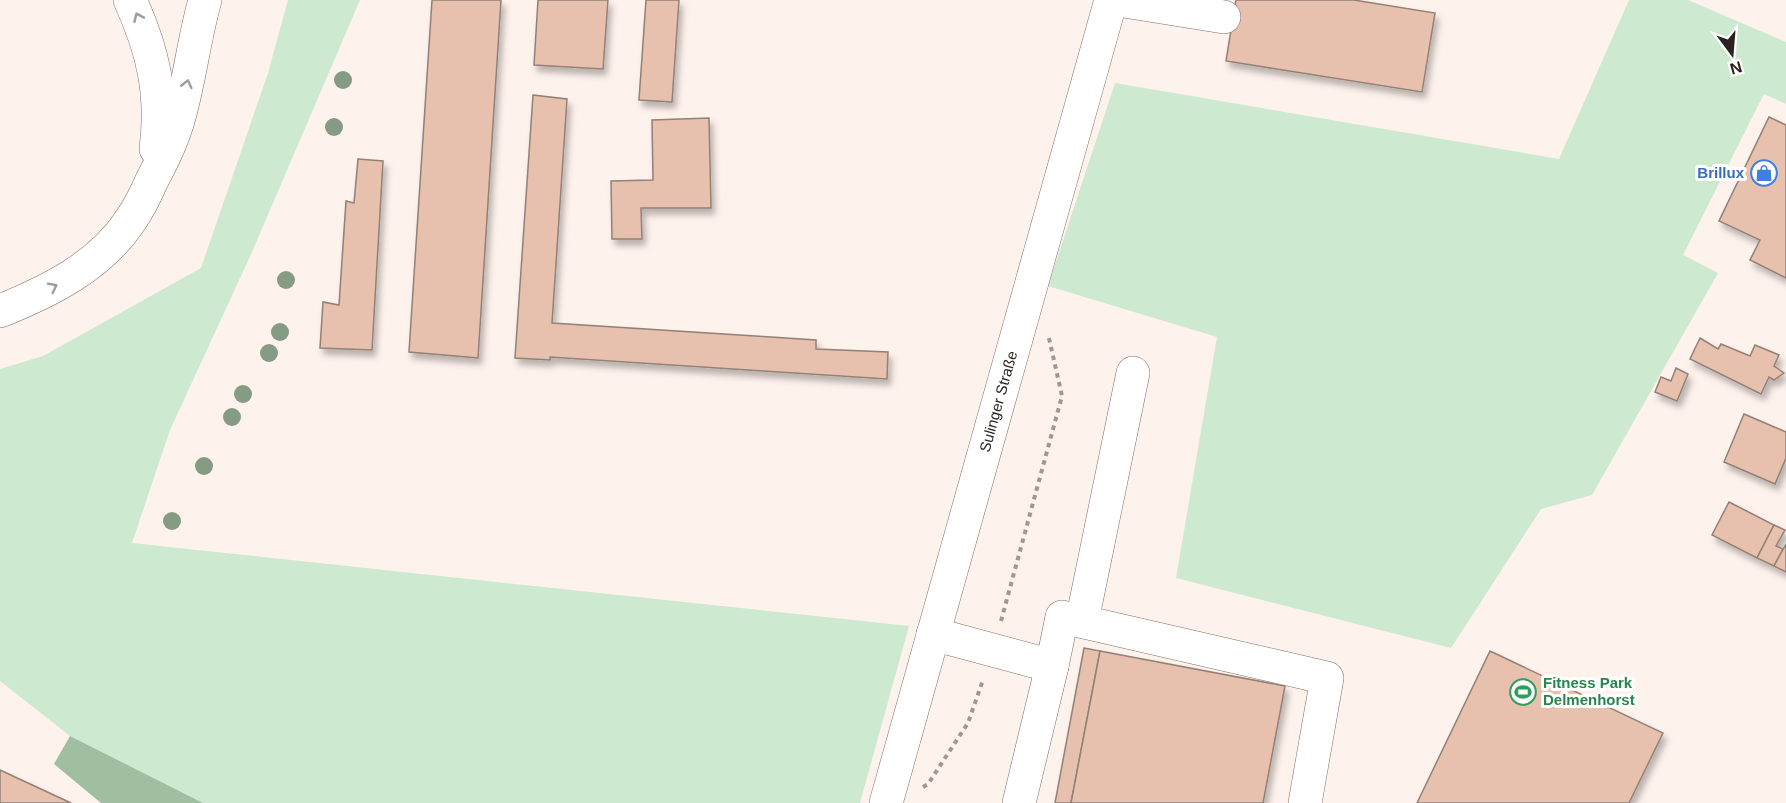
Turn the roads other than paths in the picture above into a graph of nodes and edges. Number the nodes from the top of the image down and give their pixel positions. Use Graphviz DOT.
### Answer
graph roads {
  1 [pos="130,0"];
  2 [pos="205,0"];
  3 [pos="1112,0"];
  4 [pos="1118,0"];
  5 [pos="1224,18"];
  6 [pos="144,197"];
  7 [pos="0,311"];
  8 [pos="1133,374"];
  9 [pos="1082,621"];
  10 [pos="933,634"];
  11 [pos="1052,666"];
  12 [pos="886,803"];
  13 [pos="1020,803"];
  14 [pos="1305,803"];
  6 -- 1 [label="main road, one-way"];
  6 -- 2 [label="main road, one-way"];
  3 -- 10 [label="main road, Sulinger Straße"];
  4 -- 5 [label="main road"];
  7 -- 6 [label="main road, one-way"];
  8 -- 9 [label="main road"];
  9 -- 11 [label="main road"];
  9 -- 14 [label="main road"];
  10 -- 11 [label="main road"];
  10 -- 12 [label="main road, Sulinger Straße"];
  11 -- 13 [label="main road"];
}
